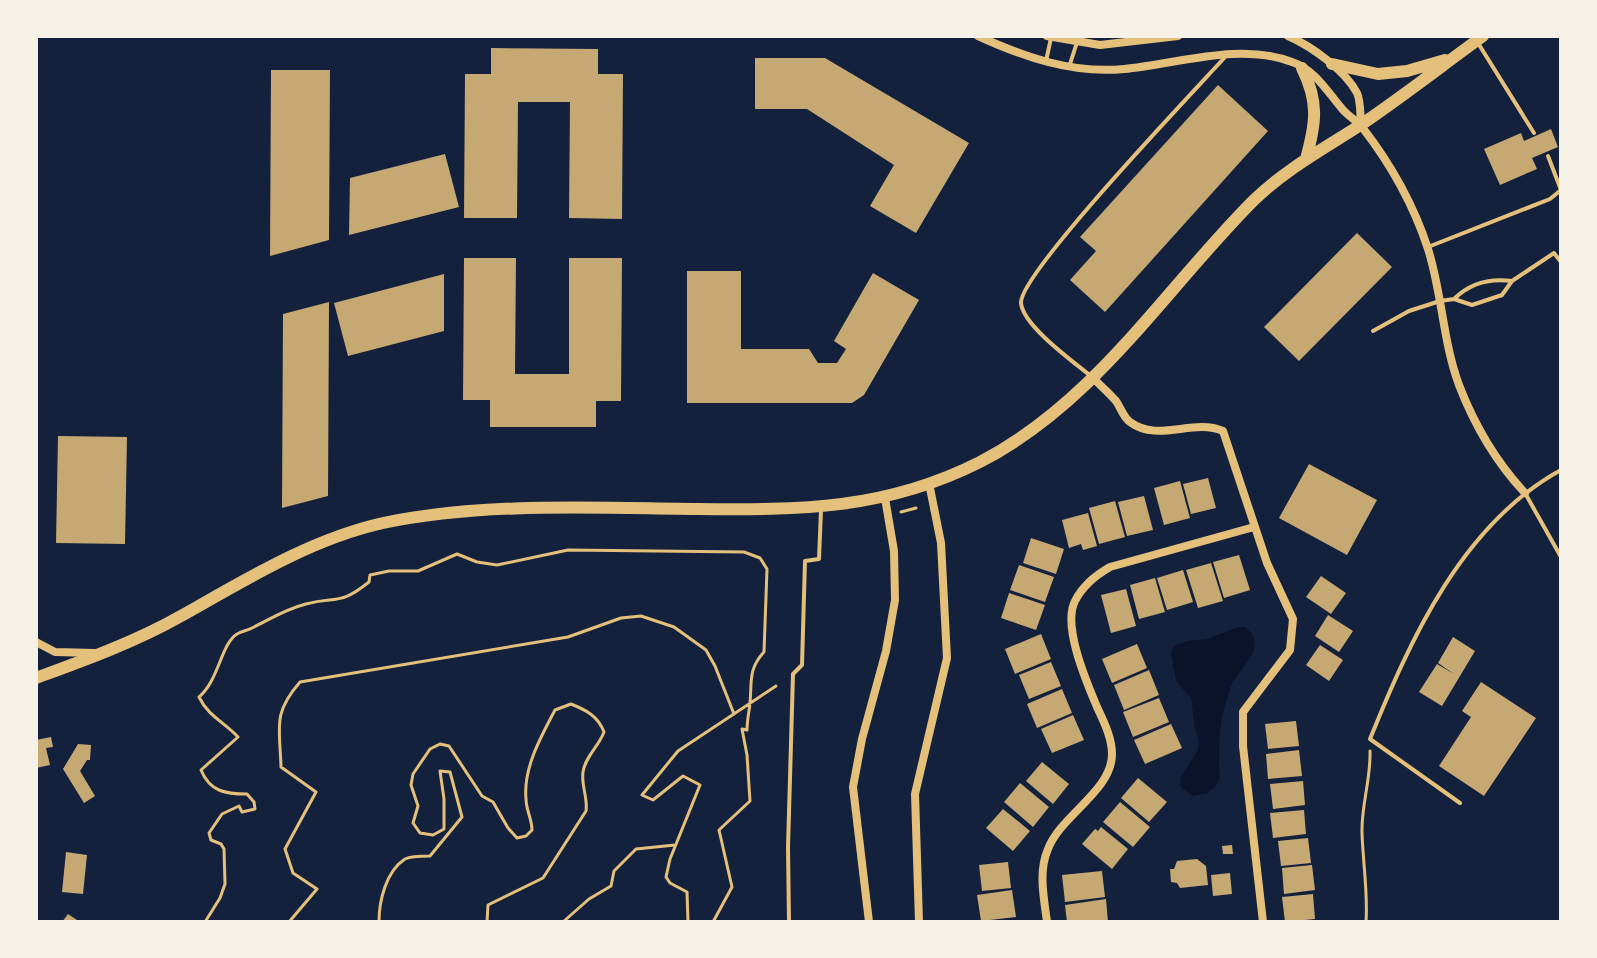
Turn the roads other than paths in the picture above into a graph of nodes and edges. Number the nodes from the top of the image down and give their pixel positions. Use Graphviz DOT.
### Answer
graph roads {
  1 [pos="978,36"];
  2 [pos="1178,36"];
  3 [pos="1288,36"];
  4 [pos="1050,37"];
  5 [pos="1480,38"];
  6 [pos="1077,39"];
  7 [pos="1098,40"];
  8 [pos="1226,56"];
  9 [pos="1455,56"];
  10 [pos="1045,62"];
  11 [pos="1332,64"];
  12 [pos="1069,67"];
  13 [pos="1302,68"];
  14 [pos="1361,124"];
  15 [pos="1534,133"];
  16 [pos="1548,156"];
  17 [pos="1306,159"];
  18 [pos="1561,190"];
  19 [pos="1427,247"];
  20 [pos="1561,262"];
  21 [pos="1512,281"];
  22 [pos="1454,299"];
  23 [pos="1440,301"];
  24 [pos="1373,331"];
  25 [pos="1093,378"];
  26 [pos="1561,470"];
  27 [pos="929,483"];
  28 [pos="1525,493"];
  29 [pos="885,498"];
  30 [pos="821,508"];
  31 [pos="1254,527"];
  32 [pos="1561,557"];
  33 [pos="36,642"];
  34 [pos="99,653"];
  35 [pos="36,678"];
  36 [pos="1460,803"];
  37 [pos="789,922"];
  38 [pos="869,922"];
  39 [pos="919,922"];
  40 [pos="1047,922"];
  41 [pos="1263,922"];
  1 -- 10 [label="street"];
  2 -- 7 [label="street"];
  3 -- 11 [label="street"];
  4 -- 6 [label="street"];
  4 -- 10 [label="lane"];
  5 -- 9 [label="main road"];
  5 -- 15 [label="lane"];
  6 -- 7 [label="street"];
  6 -- 12 [label="lane"];
  8 -- 12 [label="street"];
  8 -- 13 [label="street"];
  8 -- 25 [label="lane"];
  9 -- 11 [label="main road"];
  9 -- 14 [label="main road"];
  10 -- 12 [label="street"];
  11 -- 14 [label="street"];
  13 -- 14 [label="street"];
  13 -- 17 [label="main road"];
  14 -- 17 [label="main road"];
  14 -- 19 [label="street"];
  16 -- 18 [label="lane"];
  17 -- 25 [label="main road"];
  18 -- 19 [label="lane"];
  19 -- 23 [label="street"];
  20 -- 21 [label="lane"];
  21 -- 22 [label="lane"];
  21 -- 22 [label="lane"];
  22 -- 23 [label="lane"];
  23 -- 24 [label="lane"];
  23 -- 28 [label="street"];
  25 -- 27 [label="main road"];
  25 -- 31 [label="street"];
  26 -- 28 [label="lane"];
  27 -- 29 [label="main road"];
  27 -- 39 [label="street"];
  28 -- 32 [label="lane"];
  28 -- 36 [label="lane"];
  29 -- 30 [label="main road"];
  29 -- 38 [label="street"];
  30 -- 34 [label="main road"];
  30 -- 37 [label="lane"];
  31 -- 40 [label="street"];
  31 -- 41 [label="street"];
  33 -- 34 [label="street"];
  34 -- 35 [label="main road"];
}
